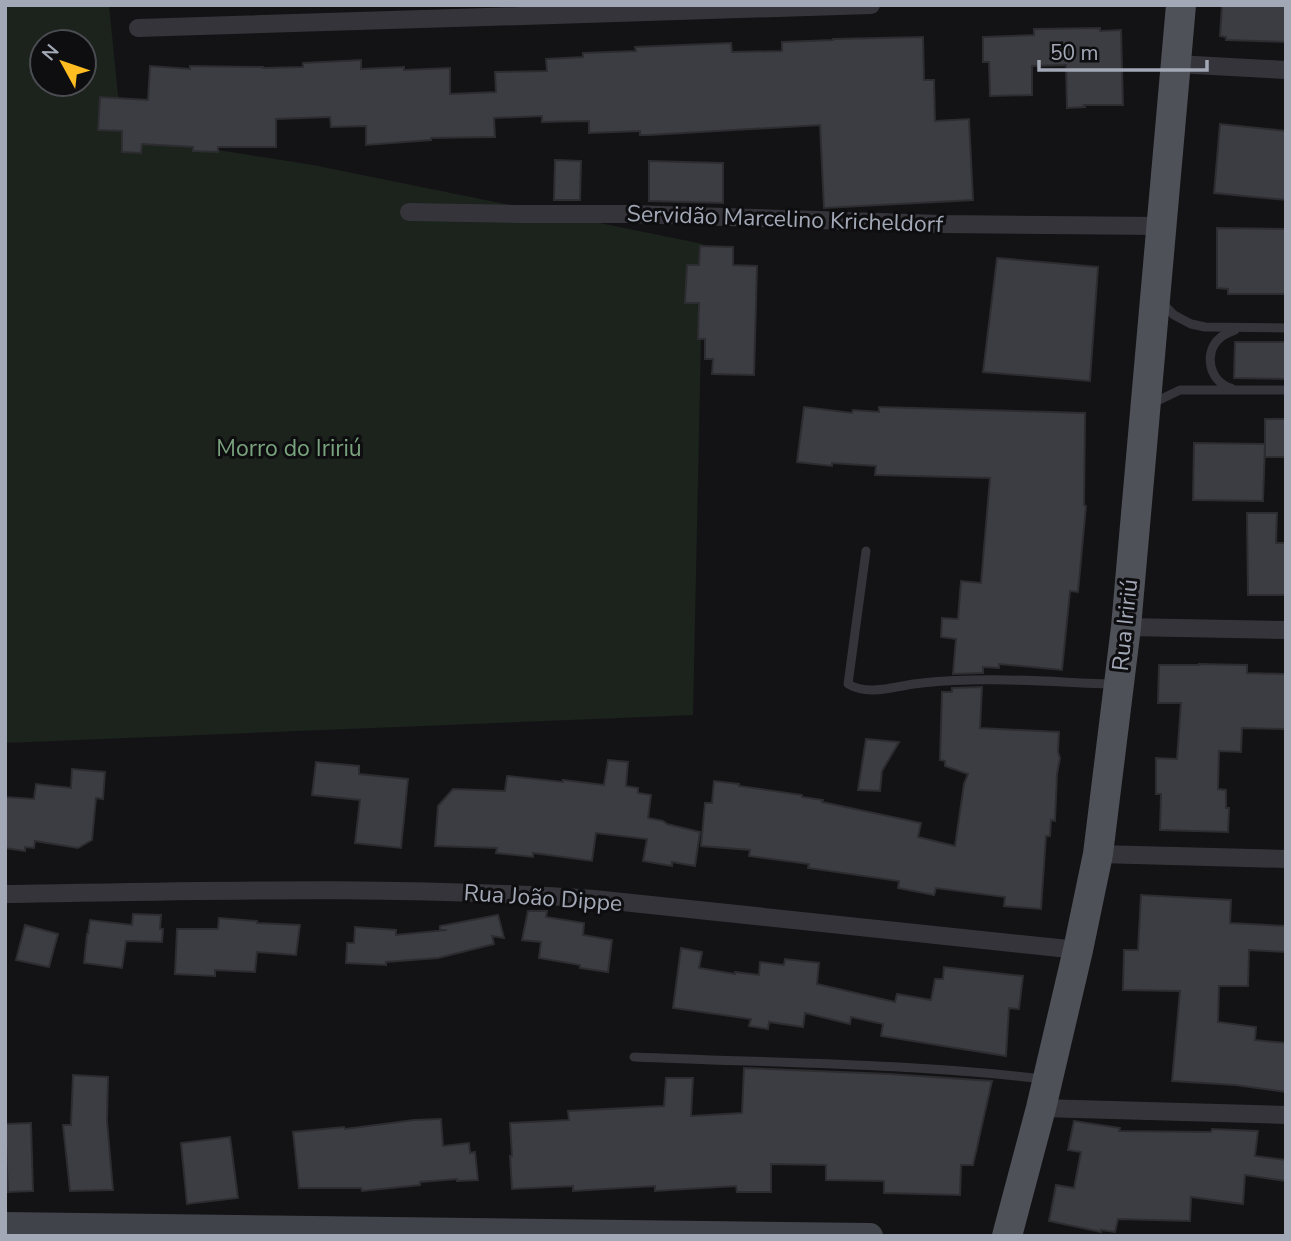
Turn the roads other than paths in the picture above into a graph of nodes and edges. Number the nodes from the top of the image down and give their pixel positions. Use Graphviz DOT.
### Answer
graph roads {
  1 [pos="871,5"];
  2 [pos="1181,5"];
  3 [pos="138,28"];
  4 [pos="1176,64"];
  5 [pos="1286,70"];
  6 [pos="410,212"];
  7 [pos="1161,226"];
  8 [pos="1155,297"];
  9 [pos="1240,328"];
  10 [pos="1286,328"];
  11 [pos="1238,389"];
  12 [pos="1286,390"];
  13 [pos="1145,407"];
  14 [pos="866,551"];
  15 [pos="1126,627"];
  16 [pos="1286,629"];
  17 [pos="1118,684"];
  18 [pos="1097,854"];
  19 [pos="1286,859"];
  20 [pos="5,894"];
  21 [pos="1078,950"];
  22 [pos="634,1056"];
  23 [pos="1045,1094"];
  24 [pos="1286,1115"];
  25 [pos="5,1225"];
  26 [pos="870,1236"];
  27 [pos="1006,1236"];
  1 -- 3 [label="street"];
  2 -- 4 [label="main road, Rua Iririú"];
  4 -- 5 [label="street"];
  4 -- 7 [label="main road, Rua Iririú"];
  6 -- 7 [label="street, Servidão Marcelino Kricheldorf"];
  7 -- 8 [label="main road, Rua Iririú"];
  8 -- 9 [label="lane"];
  8 -- 13 [label="main road, Rua Iririú"];
  9 -- 10 [label="lane"];
  9 -- 11 [label="lane"];
  11 -- 12 [label="lane"];
  11 -- 13 [label="lane"];
  13 -- 15 [label="main road, Rua Iririú"];
  14 -- 17 [label="lane"];
  15 -- 16 [label="street"];
  15 -- 17 [label="main road, Rua Iririú"];
  17 -- 18 [label="main road, Rua Iririú"];
  18 -- 19 [label="street"];
  18 -- 21 [label="main road, Rua Iririú"];
  20 -- 21 [label="street, Rua João Dippe"];
  21 -- 23 [label="main road, Rua Iririú"];
  22 -- 23 [label="lane"];
  23 -- 24 [label="street"];
  23 -- 27 [label="main road, Rua Iririú"];
  25 -- 26 [label="main road"];
}
